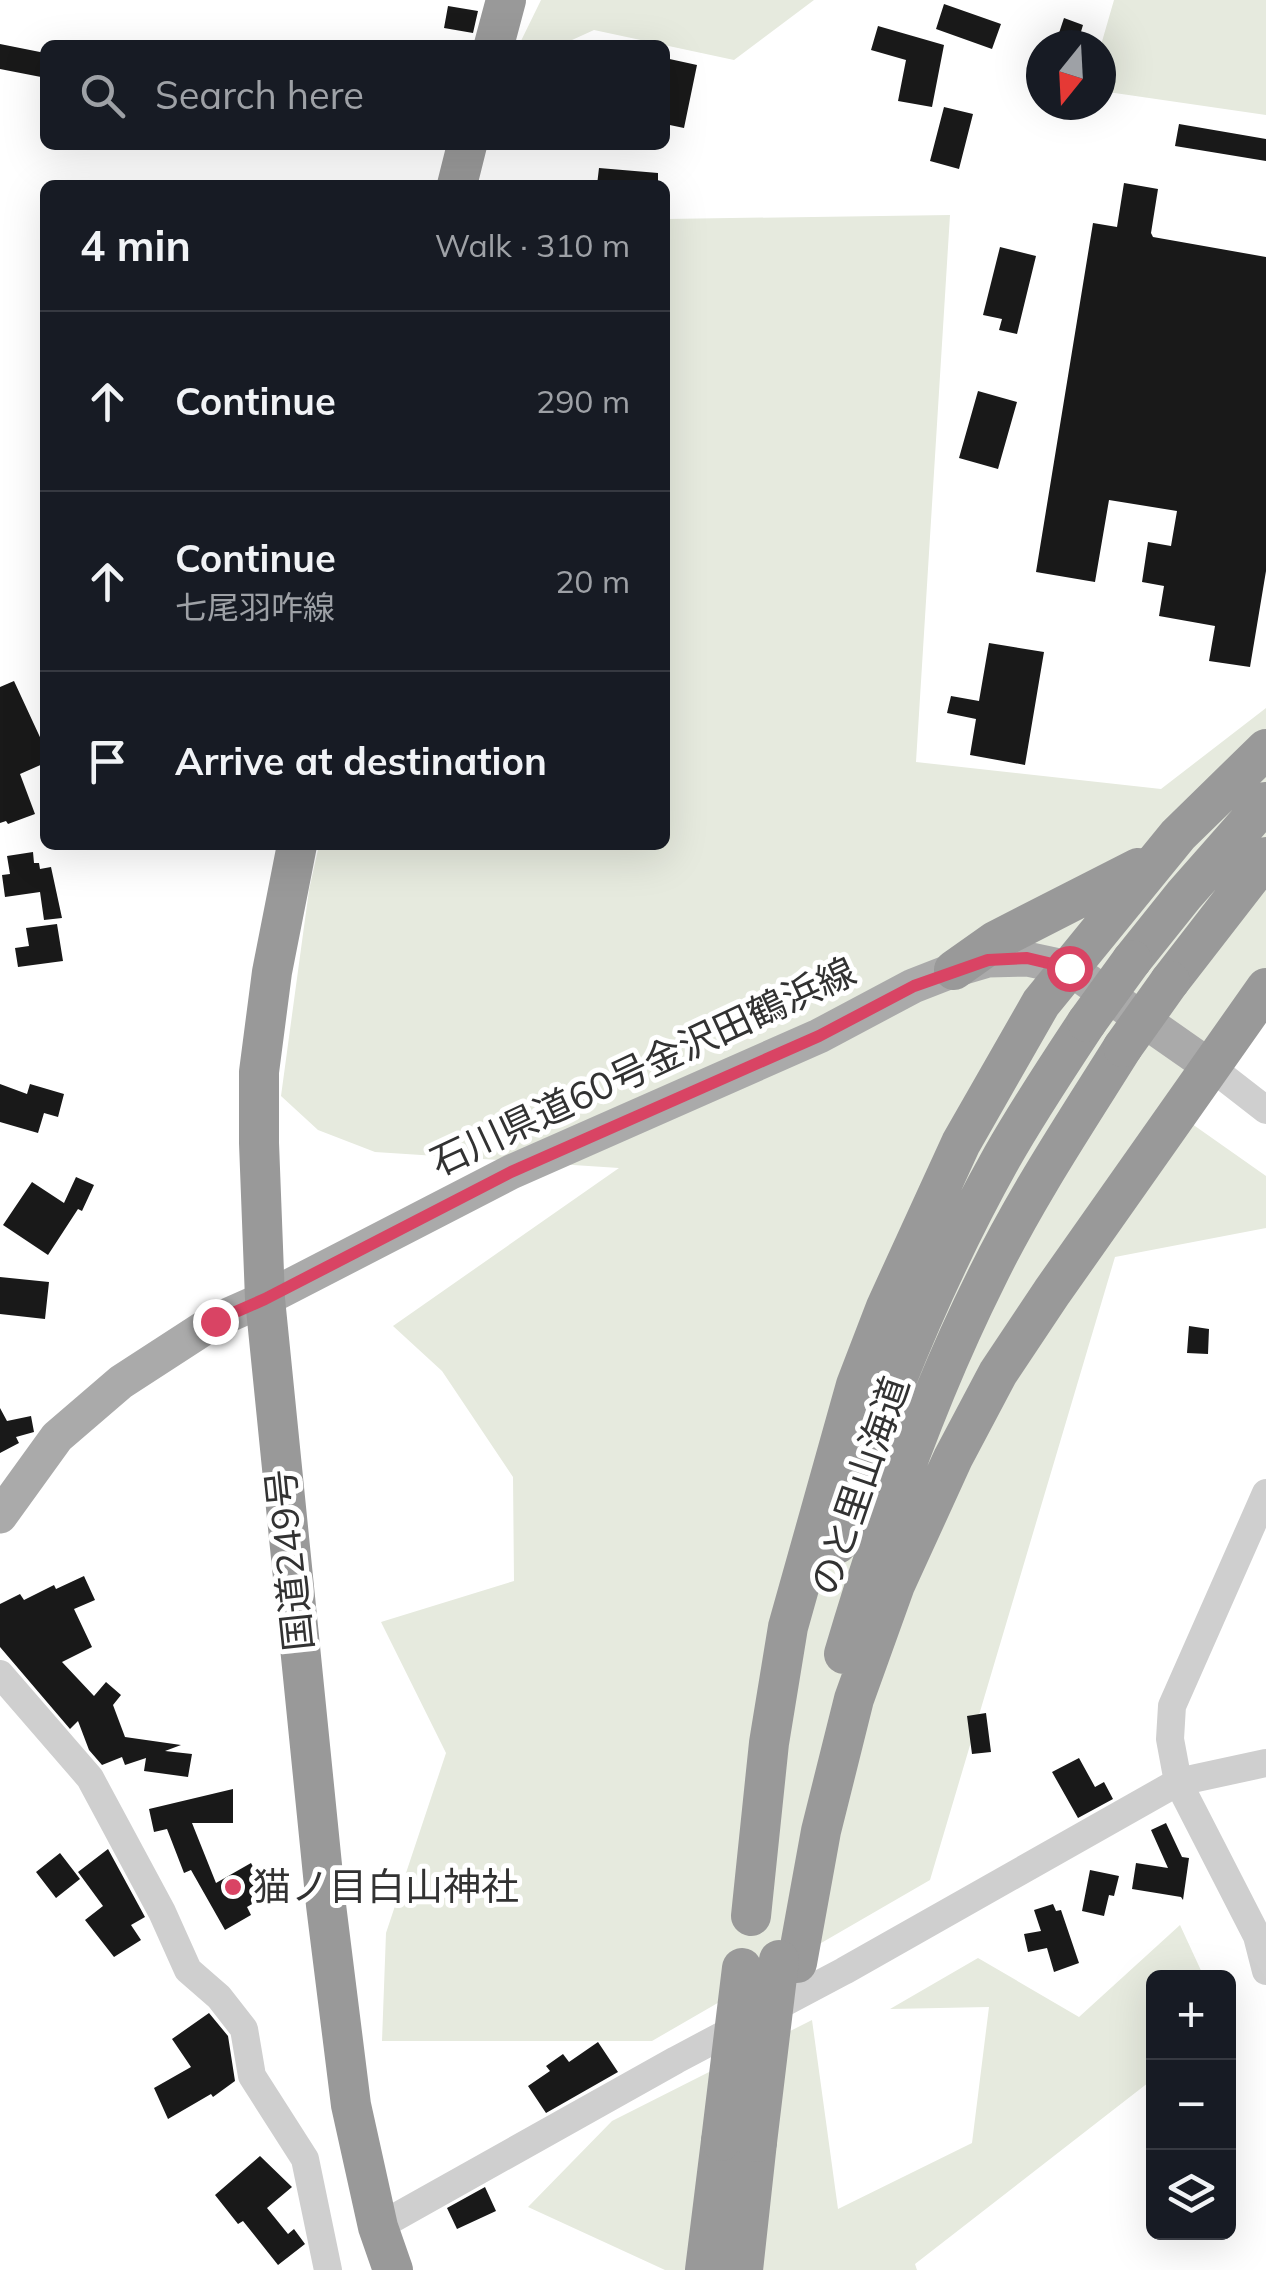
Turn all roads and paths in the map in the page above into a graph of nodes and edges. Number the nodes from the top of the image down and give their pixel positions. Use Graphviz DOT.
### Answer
graph roads {
  1 [pos="506,0"];
  2 [pos="495,40"];
  3 [pos="466,150"];
  4 [pos="458,180"];
  5 [pos="1266,749"];
  6 [pos="1266,802"];
  7 [pos="1168,847"];
  8 [pos="296,850"];
  9 [pos="1266,857"];
  10 [pos="1069,968"];
  11 [pos="954,970"];
  12 [pos="1266,988"];
  13 [pos="1212,1068"];
  14 [pos="1266,1110"];
  15 [pos="265,1299"];
  16 [pos="1266,1494"];
  17 [pos="0,1516"];
  18 [pos="0,1674"];
  19 [pos="1266,1763"];
  20 [pos="1178,1782"];
  21 [pos="751,1916"];
  22 [pos="773,1964"];
  23 [pos="1266,1971"];
  24 [pos="739,2141"];
  25 [pos="378,2227"];
  26 [pos="328,2270"];
  27 [pos="393,2270"];
  28 [pos="705,2270"];
  29 [pos="743,2270"];
  1 -- 2 [label="highway"];
  3 -- 4 [label="highway"];
  5 -- 7 [label="highway"];
  6 -- 21 [label="highway, のと里山海道, bridge"];
  7 -- 10 [label="highway"];
  7 -- 11 [label="highway"];
  8 -- 15 [label="highway, 国道249号"];
  9 -- 22 [label="highway, のと里山海道, bridge"];
  10 -- 11 [label="main road, 石川県道60号金沢田鶴浜線"];
  10 -- 13 [label="main road"];
  10 -- 21 [label="highway"];
  11 -- 15 [label="main road, 石川県道60号金沢田鶴浜線"];
  12 -- 13 [label="highway"];
  13 -- 14 [label="street"];
  13 -- 22 [label="highway"];
  15 -- 17 [label="main road, 石川県道60号金沢田鶴浜線"];
  15 -- 25 [label="highway, 国道249号"];
  16 -- 20 [label="street"];
  18 -- 26 [label="street"];
  19 -- 20 [label="street"];
  20 -- 23 [label="street"];
  20 -- 25 [label="street"];
  21 -- 22 [label="highway, のと里山海道"];
  22 -- 24 [label="highway, のと里山海道, bridge"];
  22 -- 24 [label="highway, のと里山海道, bridge"];
  24 -- 28 [label="highway, のと里山海道"];
  24 -- 29 [label="highway, のと里山海道"];
  25 -- 27 [label="highway, 国道249号"];
}
